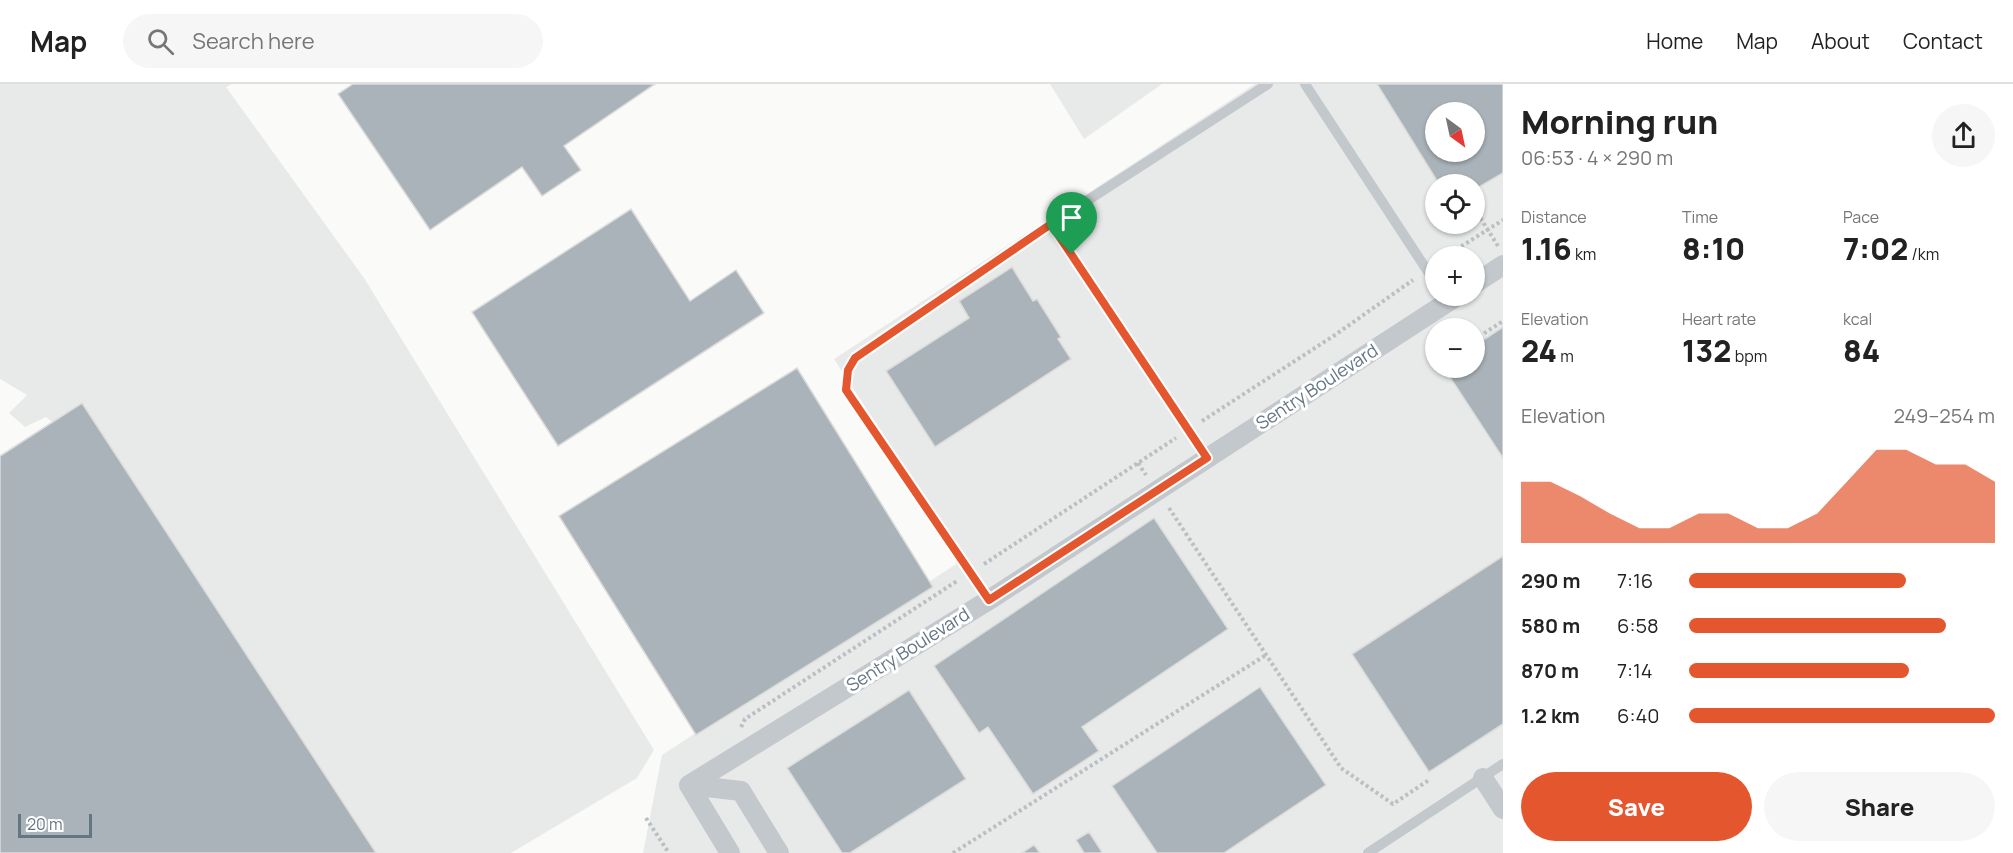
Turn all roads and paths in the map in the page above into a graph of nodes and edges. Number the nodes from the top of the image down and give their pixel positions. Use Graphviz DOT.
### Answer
graph roads {
  1 [pos="1268,84"];
  2 [pos="1305,84"];
  3 [pos="1503,220"];
  4 [pos="1051,224"];
  5 [pos="1485,225"];
  6 [pos="1488,230"];
  7 [pos="1462,246"];
  8 [pos="1503,254"];
  9 [pos="1503,265"];
  10 [pos="1425,267"];
  11 [pos="1425,271"];
  12 [pos="1485,277"];
  13 [pos="1437,306"];
  14 [pos="1503,321"];
  15 [pos="1485,333"];
  16 [pos="1189,430"];
  17 [pos="1207,458"];
  18 [pos="1138,463"];
  19 [pos="1157,490"];
  20 [pos="970,572"];
  21 [pos="989,600"];
  22 [pos="1266,655"];
  23 [pos="738,734"];
  24 [pos="1503,764"];
  25 [pos="1483,778"];
  26 [pos="1429,780"];
  27 [pos="689,785"];
  28 [pos="1503,809"];
  29 [pos="646,818"];
  30 [pos="669,853"];
  31 [pos="730,853"];
  32 [pos="779,853"];
  33 [pos="952,853"];
  34 [pos="1368,853"];
  1 -- 4 [label="lane"];
  2 -- 10 [label="lane"];
  3 -- 6 [label="path"];
  4 -- 16 [label="lane"];
  4 -- 20 [label="lane"];
  5 -- 6 [label="path"];
  6 -- 7 [label="path"];
  6 -- 8 [label="path"];
  9 -- 12 [label="street"];
  11 -- 16 [label="path"];
  13 -- 17 [label="street, Sentry Boulevard"];
  14 -- 15 [label="path"];
  16 -- 17 [label="lane"];
  16 -- 18 [label="path"];
  17 -- 19 [label="street, Sentry Boulevard"];
  18 -- 19 [label="path"];
  18 -- 20 [label="path"];
  19 -- 21 [label="street, Sentry Boulevard"];
  19 -- 22 [label="path"];
  20 -- 21 [label="lane"];
  20 -- 23 [label="path"];
  21 -- 27 [label="street, Sentry Boulevard"];
  22 -- 26 [label="path"];
  22 -- 33 [label="path"];
  24 -- 25 [label="lane"];
  25 -- 28 [label="street"];
  25 -- 34 [label="lane"];
  27 -- 31 [label="street"];
  27 -- 32 [label="street"];
  29 -- 30 [label="path"];
}
